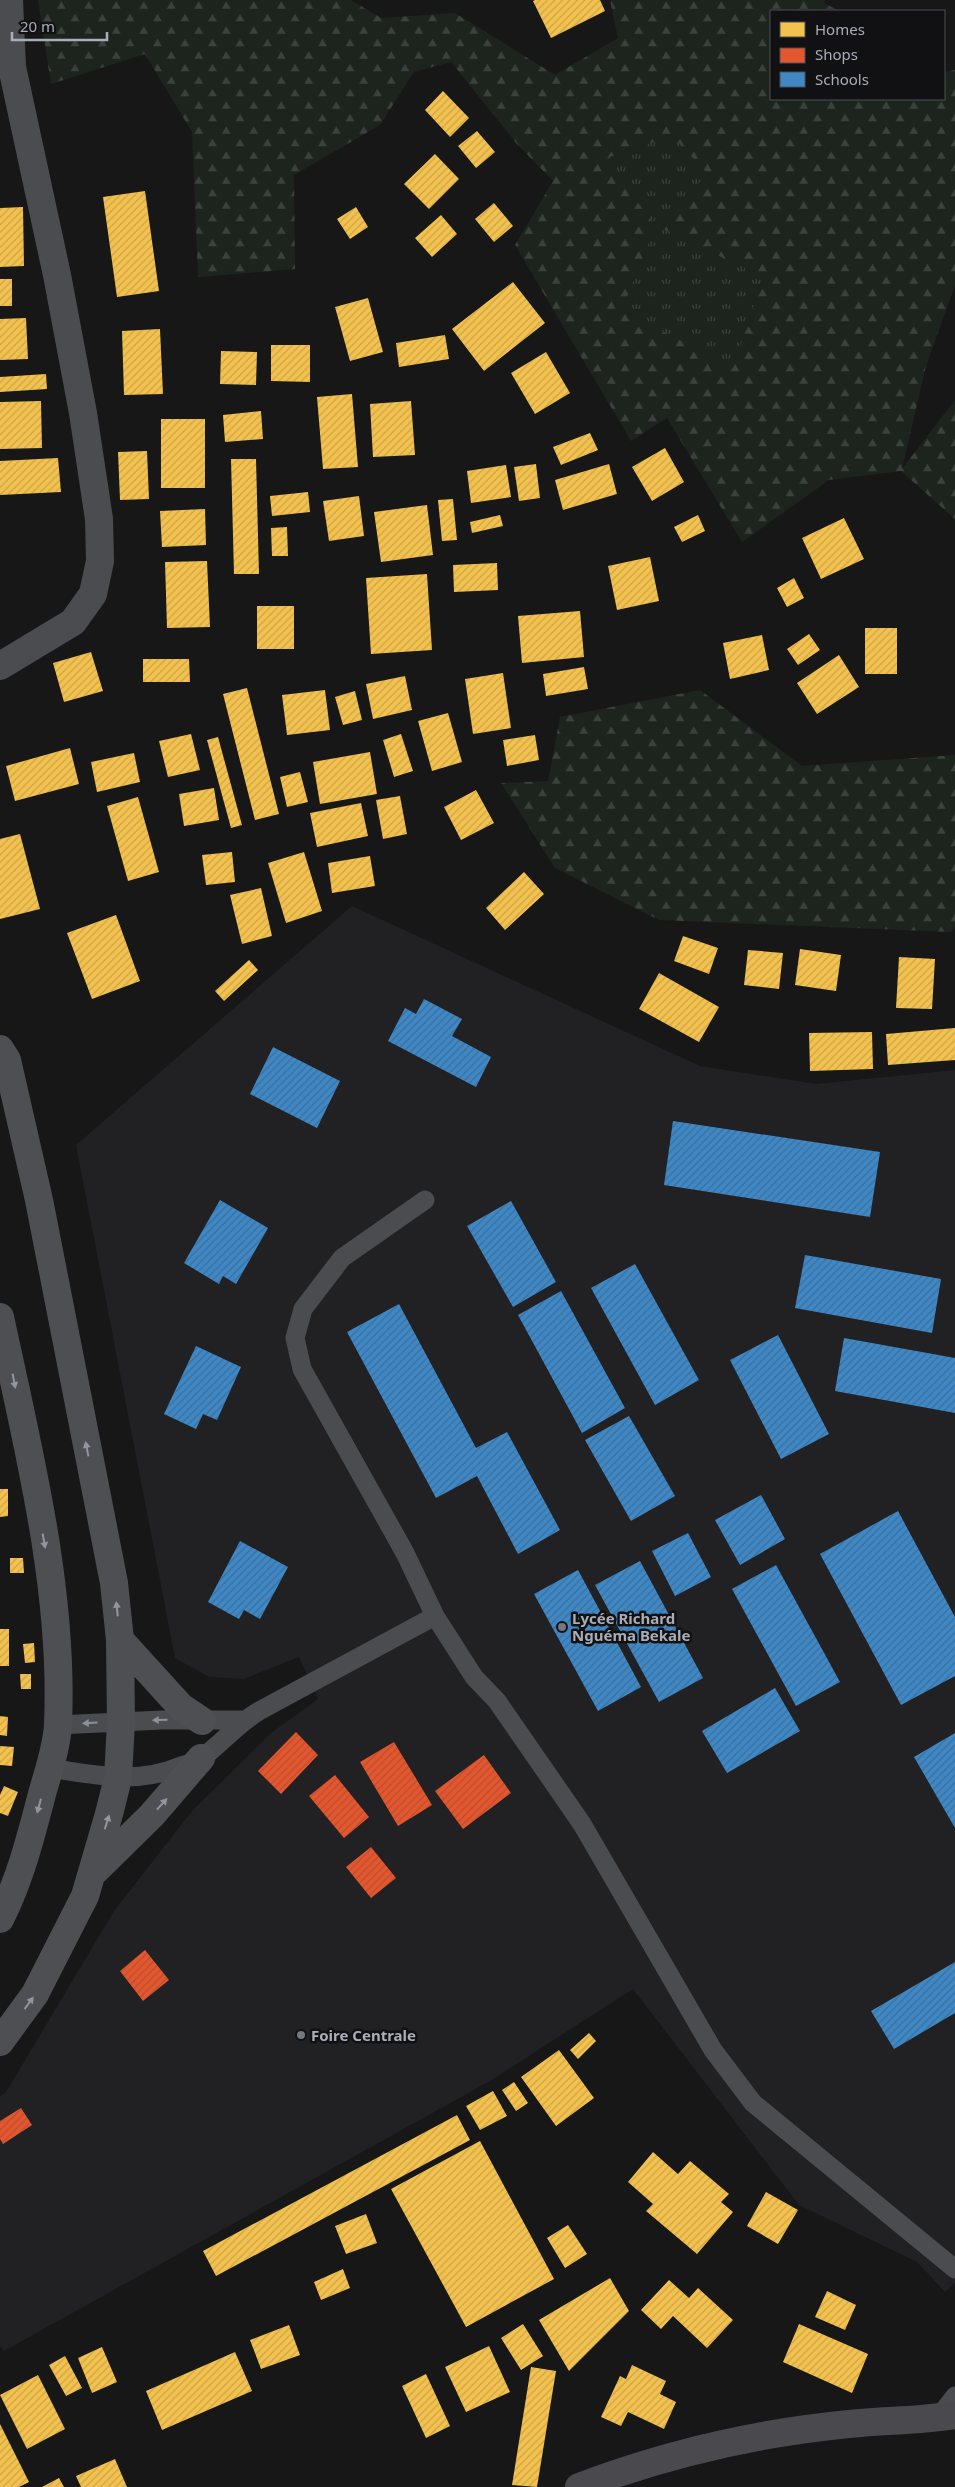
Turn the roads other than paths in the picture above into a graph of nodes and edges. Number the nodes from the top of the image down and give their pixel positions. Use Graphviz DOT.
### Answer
graph roads {
  1 [pos="9,0"];
  2 [pos="0,666"];
  3 [pos="0,1050"];
  4 [pos="425,1200"];
  5 [pos="0,1316"];
  6 [pos="435,1616"];
  7 [pos="120,1640"];
  8 [pos="244,1720"];
  9 [pos="202,1721"];
  10 [pos="122,1722"];
  11 [pos="58,1725"];
  12 [pos="202,1758"];
  13 [pos="49,1768"];
  14 [pos="118,1778"];
  15 [pos="91,1875"];
  16 [pos="0,1919"];
  17 [pos="0,2042"];
  18 [pos="955,2269"];
  19 [pos="955,2396"];
  20 [pos="947,2417"];
  21 [pos="579,2487"];
  1 -- 2 [label="street"];
  7 -- 3 [label="main road, one-way"];
  4 -- 6 [label="lane"];
  5 -- 11 [label="main road, one-way"];
  6 -- 8 [label="lane"];
  6 -- 18 [label="lane"];
  7 -- 9 [label="main road"];
  7 -- 10 [label="main road"];
  8 -- 9 [label="lane"];
  8 -- 12 [label="lane"];
  9 -- 10 [label="lane, one-way"];
  10 -- 11 [label="lane, one-way"];
  10 -- 14 [label="main road"];
  11 -- 13 [label="main road"];
  12 -- 14 [label="lane"];
  15 -- 12 [label="main road, one-way"];
  13 -- 14 [label="lane"];
  13 -- 16 [label="main road, one-way"];
  15 -- 14 [label="main road, one-way"];
  17 -- 15 [label="main road, one-way"];
  19 -- 20 [label="lane"];
  20 -- 21 [label="main road"];
}
